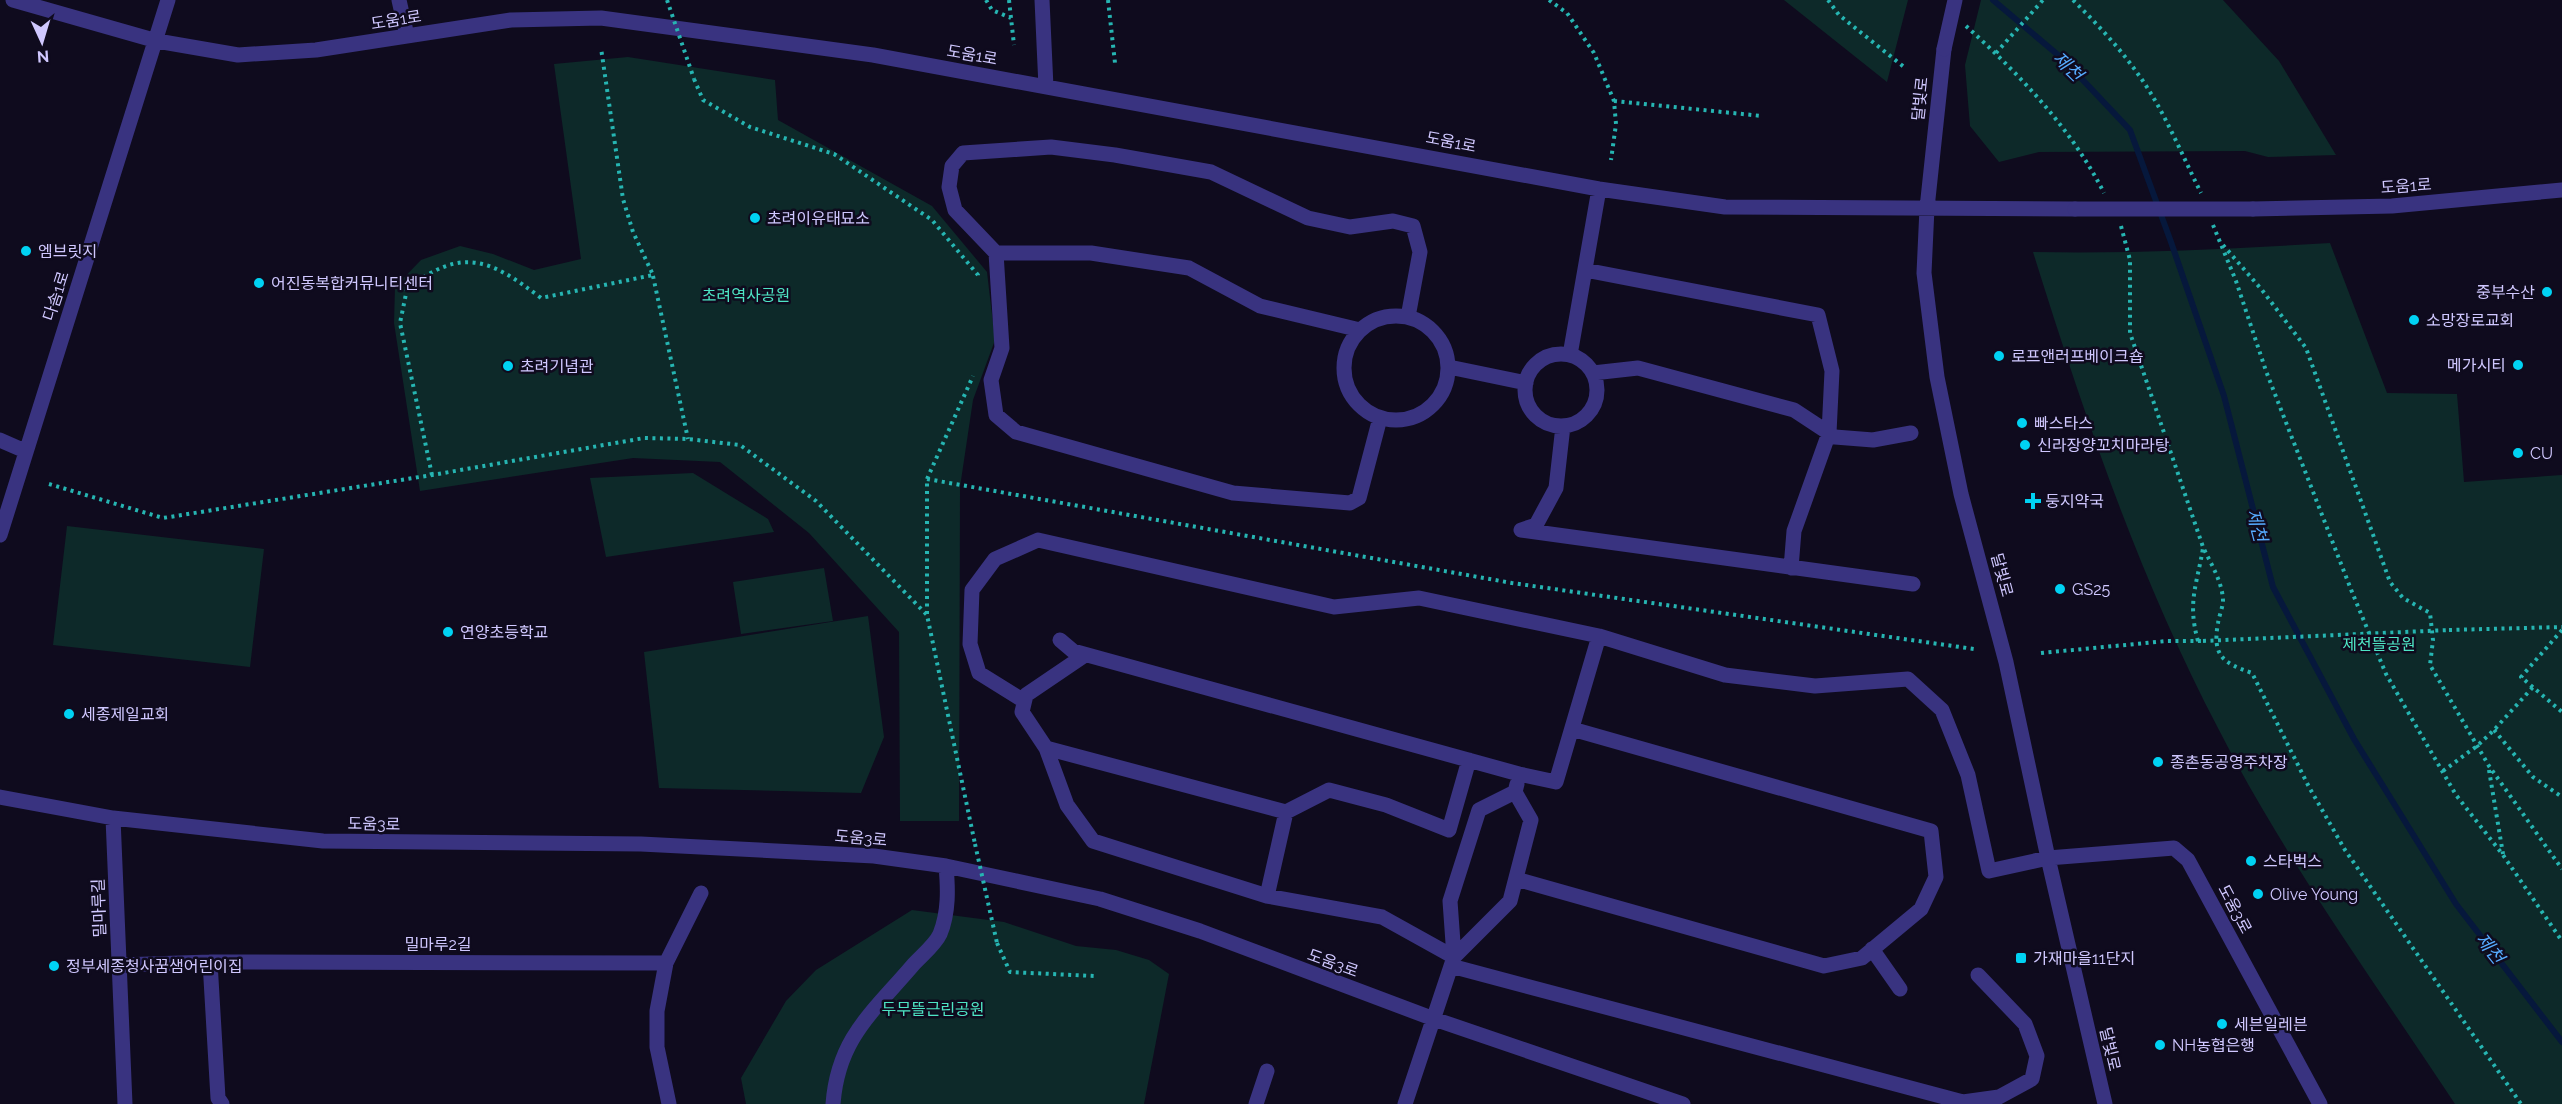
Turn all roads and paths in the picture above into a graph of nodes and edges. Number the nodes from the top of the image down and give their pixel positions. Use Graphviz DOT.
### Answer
graph roads {
  1 [pos="13,0"];
  2 [pos="168,0"];
  3 [pos="399,0"];
  4 [pos="667,0"];
  5 [pos="987,0"];
  6 [pos="1009,0"];
  7 [pos="1042,0"];
  8 [pos="1108,0"];
  9 [pos="1549,0"];
  10 [pos="1828,0"];
  11 [pos="1954,0"];
  12 [pos="2043,0"];
  13 [pos="2073,0"];
  14 [pos="1011,18"];
  15 [pos="1962,23"];
  16 [pos="407,36"];
  17 [pos="157,41"];
  18 [pos="1014,45"];
  19 [pos="601,48"];
  20 [pos="1996,53"];
  21 [pos="1115,63"];
  22 [pos="1904,67"];
  23 [pos="1046,87"];
  24 [pos="1614,101"];
  25 [pos="1762,116"];
  26 [pos="1611,160"];
  27 [pos="1599,189"];
  28 [pos="2562,190"];
  29 [pos="2106,196"];
  30 [pos="2202,196"];
  31 [pos="1927,208"];
  32 [pos="2209,214"];
  33 [pos="2120,225"];
  34 [pos="2220,243"];
  35 [pos="996,253"];
  36 [pos="1585,270"];
  37 [pos="653,275"];
  38 [pos="980,286"];
  39 [pos="1408,317"];
  40 [pos="1360,330"];
  41 [pos="1570,355"];
  42 [pos="1449,368"];
  43 [pos="975,371"];
  44 [pos="1593,373"];
  45 [pos="1526,383"];
  46 [pos="1380,418"];
  47 [pos="1563,426"];
  48 [pos="1911,433"];
  49 [pos="1829,434"];
  50 [pos="688,439"];
  51 [pos="0,440"];
  52 [pos="25,451"];
  53 [pos="432,476"];
  54 [pos="927,479"];
  55 [pos="49,484"];
  56 [pos="0,536"];
  57 [pos="2203,547"];
  58 [pos="1791,568"];
  59 [pos="1913,584"];
  60 [pos="927,615"];
  61 [pos="2562,628"];
  62 [pos="1599,636"];
  63 [pos="1060,640"];
  64 [pos="2200,641"];
  65 [pos="1974,650"];
  66 [pos="2042,653"];
  67 [pos="1085,655"];
  68 [pos="2533,687"];
  69 [pos="1024,701"];
  70 [pos="2562,712"];
  71 [pos="1572,729"];
  72 [pos="2494,730"];
  73 [pos="2477,746"];
  74 [pos="1046,748"];
  75 [pos="1469,760"];
  76 [pos="2489,766"];
  77 [pos="2443,771"];
  78 [pos="1519,774"];
  79 [pos="1515,792"];
  80 [pos="0,797"];
  81 [pos="2562,797"];
  82 [pos="1286,812"];
  83 [pos="113,818"];
  84 [pos="2503,855"];
  85 [pos="2048,858"];
  86 [pos="946,866"];
  87 [pos="2562,869"];
  88 [pos="1516,879"];
  89 [pos="701,893"];
  90 [pos="1267,896"];
  91 [pos="2562,941"];
  92 [pos="1872,949"];
  93 [pos="210,962"];
  94 [pos="1453,962"];
  95 [pos="666,963"];
  96 [pos="119,965"];
  97 [pos="1978,975"];
  98 [pos="1094,976"];
  99 [pos="1900,989"];
  100 [pos="1434,1019"];
  101 [pos="1268,1071"];
  102 [pos="125,1104"];
  103 [pos="222,1104"];
  104 [pos="669,1104"];
  105 [pos="833,1104"];
  106 [pos="1256,1104"];
  107 [pos="1406,1104"];
  108 [pos="1683,1104"];
  109 [pos="2105,1104"];
  110 [pos="2320,1104"];
  111 [pos="2521,1104"];
  1 -- 17 [label="street, 도움1로"];
  2 -- 17 [label="street, 다솜1로"];
  3 -- 16 [label="street"];
  4 -- 38 [label="path, bridge"];
  5 -- 14 [label="path"];
  6 -- 14 [label="path"];
  7 -- 23 [label="street"];
  8 -- 21 [label="path"];
  9 -- 24 [label="path"];
  10 -- 22 [label="path"];
  11 -- 31 [label="street, 달빛로, bridge"];
  12 -- 20 [label="path"];
  13 -- 30 [label="path"];
  14 -- 18 [label="path"];
  15 -- 20 [label="path"];
  16 -- 17 [label="street, 도움1로"];
  16 -- 23 [label="street, 도움1로"];
  17 -- 52 [label="street, 다솜1로"];
  19 -- 37 [label="path"];
  20 -- 29 [label="path"];
  23 -- 27 [label="street, 도움1로"];
  24 -- 25 [label="path"];
  24 -- 26 [label="path"];
  27 -- 31 [label="street, 도움1로"];
  27 -- 36 [label="street"];
  28 -- 31 [label="street, 도움1로, bridge"];
  31 -- 85 [label="street, 달빛로"];
  32 -- 34 [label="path"];
  33 -- 57 [label="path"];
  34 -- 73 [label="path"];
  34 -- 77 [label="path"];
  35 -- 39 [label="street"];
  35 -- 40 [label="street"];
  35 -- 46 [label="street"];
  36 -- 41 [label="street"];
  36 -- 49 [label="street"];
  37 -- 50 [label="path"];
  37 -- 53 [label="path"];
  39 -- 40 [label="street"];
  39 -- 42 [label="street"];
  40 -- 46 [label="street"];
  41 -- 44 [label="street"];
  41 -- 45 [label="street"];
  42 -- 45 [label="street"];
  42 -- 46 [label="street"];
  43 -- 54 [label="path"];
  44 -- 47 [label="street"];
  44 -- 49 [label="street"];
  45 -- 47 [label="street"];
  47 -- 58 [label="street"];
  48 -- 49 [label="street"];
  49 -- 58 [label="street"];
  50 -- 53 [label="path"];
  50 -- 60 [label="path"];
  51 -- 52 [label="street"];
  52 -- 56 [label="street, 다솜1로"];
  53 -- 55 [label="path"];
  54 -- 60 [label="path"];
  54 -- 65 [label="path"];
  57 -- 64 [label="path"];
  57 -- 111 [label="path"];
  58 -- 59 [label="street"];
  60 -- 98 [label="path, bridge"];
  61 -- 64 [label="path, bridge"];
  61 -- 68 [label="path"];
  62 -- 69 [label="street"];
  62 -- 71 [label="street"];
  62 -- 85 [label="street, 도움3로"];
  63 -- 67 [label="street"];
  64 -- 66 [label="path"];
  67 -- 69 [label="street"];
  67 -- 75 [label="street"];
  68 -- 70 [label="path"];
  68 -- 72 [label="path"];
  69 -- 74 [label="street"];
  71 -- 78 [label="street"];
  71 -- 92 [label="street"];
  72 -- 73 [label="path"];
  72 -- 81 [label="path"];
  73 -- 76 [label="path"];
  73 -- 77 [label="path"];
  74 -- 82 [label="street"];
  74 -- 90 [label="street"];
  75 -- 78 [label="street"];
  75 -- 82 [label="street"];
  76 -- 84 [label="path"];
  76 -- 87 [label="path"];
  77 -- 84 [label="path"];
  78 -- 79 [label="street"];
  79 -- 88 [label="street"];
  79 -- 94 [label="street"];
  80 -- 83 [label="street, 도움3로"];
  82 -- 90 [label="street"];
  83 -- 86 [label="street, 도움3로"];
  83 -- 96 [label="street, 밀마루길"];
  84 -- 91 [label="path"];
  85 -- 109 [label="street, 달빛로"];
  85 -- 110 [label="street, 도움3로"];
  86 -- 100 [label="street, 도움3로"];
  86 -- 105 [label="street"];
  88 -- 92 [label="street"];
  88 -- 94 [label="street"];
  89 -- 95 [label="street"];
  90 -- 94 [label="street"];
  92 -- 99 [label="street"];
  93 -- 95 [label="street, 밀마루2길"];
  93 -- 96 [label="street, 밀마루2길"];
  93 -- 103 [label="street"];
  94 -- 97 [label="street"];
  94 -- 100 [label="street"];
  95 -- 104 [label="street"];
  96 -- 102 [label="street, 밀마루길"];
  100 -- 107 [label="street"];
  100 -- 108 [label="street, 도움3로"];
  101 -- 106 [label="street"];
}
